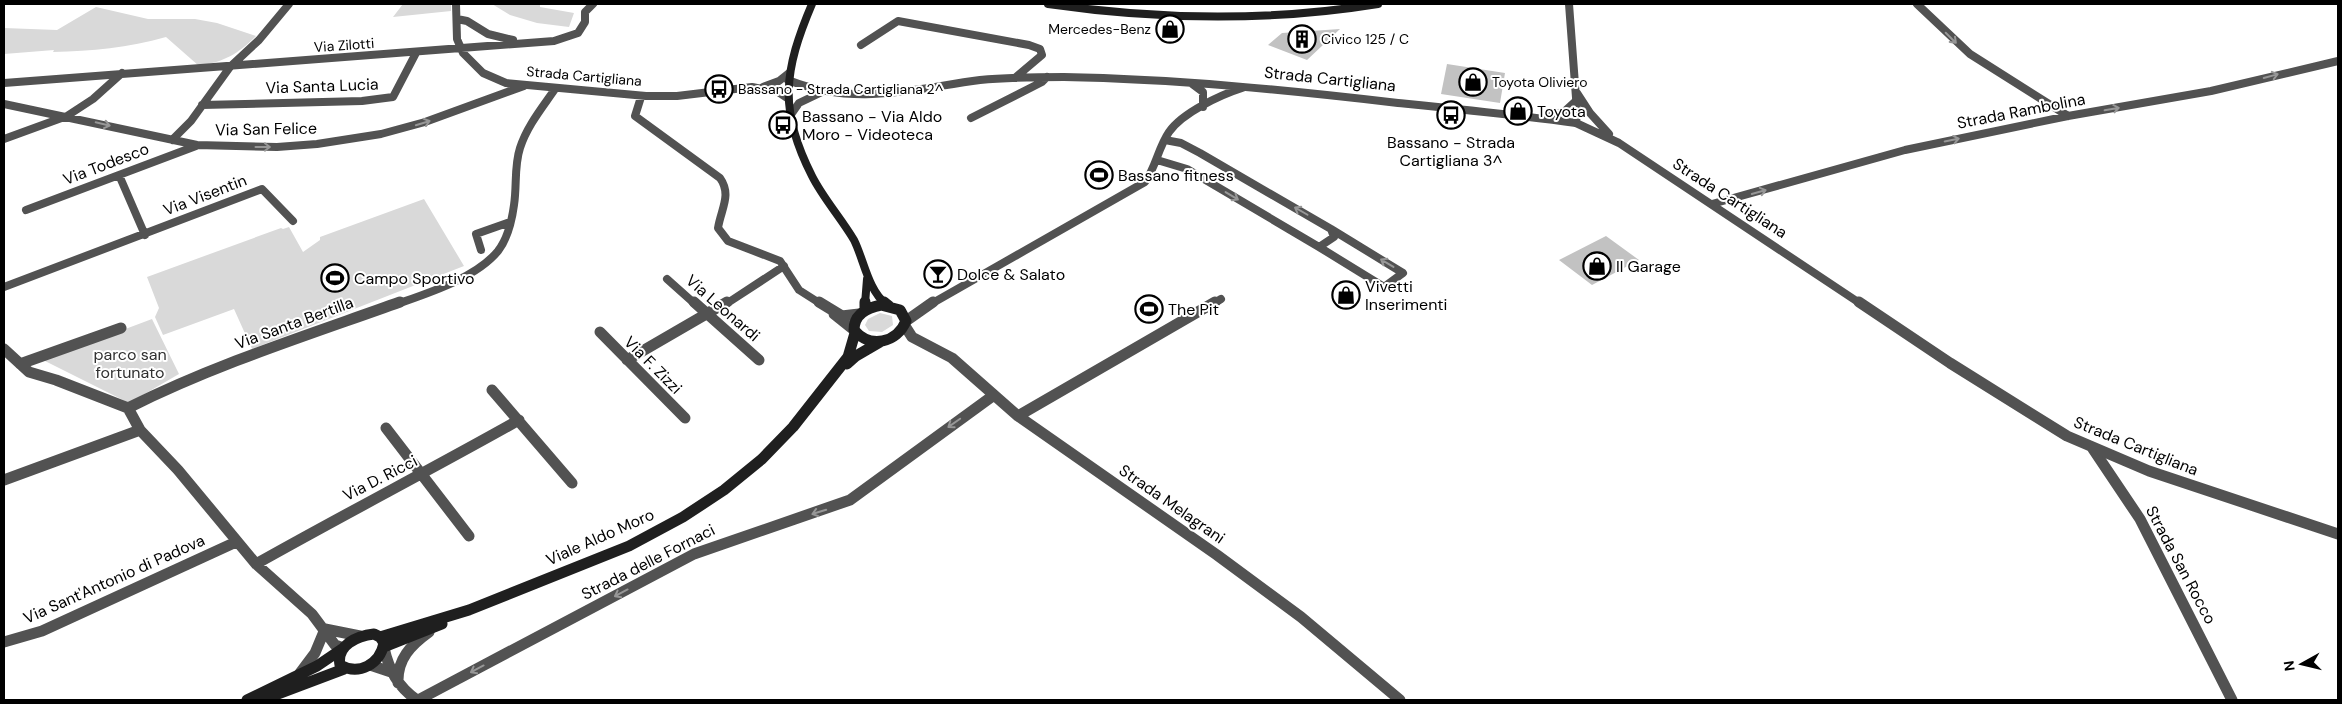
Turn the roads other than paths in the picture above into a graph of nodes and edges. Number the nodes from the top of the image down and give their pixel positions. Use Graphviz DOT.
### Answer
graph roads {
  1 [pos="289,4"];
  2 [pos="456,4"];
  3 [pos="593,4"];
  4 [pos="812,4"];
  5 [pos="1048,4"];
  6 [pos="1096,4"];
  7 [pos="1344,4"];
  8 [pos="1378,4"];
  9 [pos="1569,4"];
  10 [pos="1917,4"];
  11 [pos="456,19"];
  12 [pos="526,42"];
  13 [pos="861,45"];
  14 [pos="461,49"];
  15 [pos="416,53"];
  16 [pos="2338,61"];
  17 [pos="230,67"];
  18 [pos="122,73"];
  19 [pos="788,76"];
  20 [pos="1016,77"];
  21 [pos="1047,77"];
  22 [pos="1189,82"];
  23 [pos="4,83"];
  24 [pos="1218,84"];
  25 [pos="524,86"];
  26 [pos="1249,86"];
  27 [pos="762,88"];
  28 [pos="555,89"];
  29 [pos="823,92"];
  30 [pos="1576,96"];
  31 [pos="641,97"];
  32 [pos="1206,97"];
  33 [pos="787,98"];
  34 [pos="1217,99"];
  35 [pos="4,104"];
  36 [pos="202,105"];
  37 [pos="1203,106"];
  38 [pos="67,116"];
  39 [pos="790,116"];
  40 [pos="2068,116"];
  41 [pos="1534,117"];
  42 [pos="971,118"];
  43 [pos="1576,124"];
  44 [pos="4,139"];
  45 [pos="172,140"];
  46 [pos="1165,140"];
  47 [pos="1619,143"];
  48 [pos="197,145"];
  49 [pos="1157,160"];
  50 [pos="119,174"];
  51 [pos="1712,204"];
  52 [pos="26,210"];
  53 [pos="293,221"];
  54 [pos="510,222"];
  55 [pos="1331,229"];
  56 [pos="145,235"];
  57 [pos="1319,247"];
  58 [pos="481,250"];
  59 [pos="784,266"];
  60 [pos="867,276"];
  61 [pos="666,279"];
  62 [pos="4,287"];
  63 [pos="1221,299"];
  64 [pos="889,306"];
  65 [pos="927,306"];
  66 [pos="900,309"];
  67 [pos="832,311"];
  68 [pos="862,312"];
  69 [pos="708,315"];
  70 [pos="905,323"];
  71 [pos="122,328"];
  72 [pos="600,332"];
  73 [pos="854,332"];
  74 [pos="886,340"];
  75 [pos="921,342"];
  76 [pos="4,349"];
  77 [pos="627,360"];
  78 [pos="759,360"];
  79 [pos="20,364"];
  80 [pos="838,371"];
  81 [pos="492,390"];
  82 [pos="994,395"];
  83 [pos="128,408"];
  84 [pos="1018,416"];
  85 [pos="685,418"];
  86 [pos="519,420"];
  87 [pos="386,428"];
  88 [pos="140,430"];
  89 [pos="2093,449"];
  90 [pos="422,475"];
  91 [pos="4,480"];
  92 [pos="572,483"];
  93 [pos="2338,534"];
  94 [pos="469,536"];
  95 [pos="236,542"];
  96 [pos="256,564"];
  97 [pos="470,610"];
  98 [pos="325,629"];
  99 [pos="433,629"];
  100 [pos="360,636"];
  101 [pos="4,642"];
  102 [pos="383,644"];
  103 [pos="343,648"];
  104 [pos="370,665"];
  105 [pos="344,669"];
  106 [pos="391,672"];
  107 [pos="298,676"];
  108 [pos="398,683"];
  109 [pos="248,700"];
  110 [pos="262,700"];
  111 [pos="418,700"];
  112 [pos="1400,700"];
  113 [pos="2232,700"];
  1 -- 17 [label="street"];
  2 -- 11 [label="street"];
  3 -- 12 [label="street"];
  4 -- 19 [label="main road, Viale Aldo Moro"];
  5 -- 8 [label="main road"];
  6 -- 7 [label="main road"];
  9 -- 30 [label="street"];
  10 -- 40 [label="street, one-way"];
  11 -- 12 [label="street"];
  11 -- 14 [label="street"];
  12 -- 14 [label="street, Via Zilotti"];
  13 -- 20 [label="street"];
  14 -- 15 [label="street, Via Zilotti"];
  14 -- 25 [label="street, Strada Cartigliana"];
  15 -- 17 [label="street, Via Zilotti"];
  15 -- 36 [label="street, Via Santa Lucia"];
  40 -- 16 [label="street, Strada Rambolina, one-way"];
  17 -- 18 [label="street, Via Zilotti"];
  17 -- 36 [label="street"];
  18 -- 23 [label="street, Via Zilotti"];
  18 -- 38 [label="street"];
  19 -- 27 [label="street, Strada Cartigliana"];
  19 -- 29 [label="street, Strada Cartigliana"];
  19 -- 33 [label="main road, Viale Aldo Moro"];
  20 -- 21 [label="street, Strada Cartigliana"];
  20 -- 29 [label="street, Strada Cartigliana"];
  21 -- 22 [label="street, Strada Cartigliana"];
  21 -- 42 [label="street"];
  22 -- 24 [label="street, Strada Cartigliana"];
  22 -- 32 [label="street"];
  24 -- 26 [label="street, Strada Cartigliana"];
  24 -- 32 [label="street"];
  24 -- 34 [label="street"];
  25 -- 28 [label="street, Strada Cartigliana"];
  48 -- 25 [label="street, Via San Felice, one-way"];
  26 -- 34 [label="street"];
  26 -- 41 [label="street, Strada Cartigliana"];
  27 -- 31 [label="street, Strada Cartigliana"];
  27 -- 33 [label="street, Strada Cartigliana"];
  28 -- 31 [label="street, Strada Cartigliana"];
  28 -- 54 [label="street, Via Santa Bertilla"];
  29 -- 39 [label="street, Strada Cartigliana"];
  30 -- 41 [label="street"];
  30 -- 43 [label="street"];
  30 -- 47 [label="street"];
  31 -- 59 [label="street"];
  32 -- 37 [label="street"];
  33 -- 39 [label="main road, Viale Aldo Moro"];
  34 -- 37 [label="street"];
  35 -- 38 [label="street, Via San Felice"];
  36 -- 45 [label="street"];
  37 -- 46 [label="street"];
  38 -- 44 [label="street"];
  38 -- 45 [label="street, Via San Felice, one-way"];
  39 -- 60 [label="main road, Viale Aldo Moro"];
  51 -- 40 [label="street, Strada Rambolina, one-way"];
  41 -- 43 [label="street, Strada Cartigliana"];
  43 -- 47 [label="street, Strada Cartigliana"];
  45 -- 48 [label="street, Via San Felice"];
  46 -- 49 [label="street"];
  55 -- 46 [label="street, one-way"];
  47 -- 51 [label="street, Strada Cartigliana"];
  48 -- 50 [label="street, Via Todesco"];
  49 -- 57 [label="street, one-way"];
  49 -- 65 [label="street"];
  50 -- 52 [label="street, Via Todesco"];
  50 -- 56 [label="street"];
  51 -- 89 [label="street, Strada Cartigliana"];
  53 -- 56 [label="street, Via Visentin"];
  54 -- 58 [label="street"];
  54 -- 83 [label="street, Via Santa Bertilla"];
  55 -- 57 [label="street"];
  57 -- 55 [label="street, one-way"];
  56 -- 62 [label="street, Via Visentin"];
  59 -- 67 [label="street"];
  59 -- 69 [label="street"];
  60 -- 64 [label="main road, Viale Aldo Moro"];
  60 -- 68 [label="main road, Viale Aldo Moro"];
  61 -- 69 [label="street, Via Leonardi"];
  63 -- 84 [label="street"];
  64 -- 66 [label="main road"];
  64 -- 68 [label="main road"];
  65 -- 66 [label="street"];
  65 -- 70 [label="street"];
  66 -- 70 [label="main road"];
  67 -- 68 [label="street"];
  67 -- 73 [label="street"];
  68 -- 73 [label="main road, Viale Aldo Moro"];
  69 -- 77 [label="street"];
  69 -- 78 [label="street, Via Leonardi"];
  70 -- 74 [label="main road, Viale Aldo Moro"];
  70 -- 75 [label="street, Strada Melagrani"];
  71 -- 79 [label="street"];
  72 -- 77 [label="street, Via F. Zizzi"];
  73 -- 74 [label="main road"];
  73 -- 80 [label="main road, Viale Aldo Moro"];
  74 -- 75 [label="street, Strada Melagrani"];
  74 -- 80 [label="main road, Viale Aldo Moro"];
  75 -- 82 [label="street, Strada Melagrani"];
  76 -- 79 [label="street"];
  77 -- 85 [label="street, Via F. Zizzi"];
  79 -- 83 [label="street"];
  80 -- 97 [label="main road, Viale Aldo Moro"];
  81 -- 86 [label="street"];
  82 -- 84 [label="street, Strada Melagrani"];
  82 -- 111 [label="street, Strada delle Fornaci, one-way"];
  83 -- 88 [label="street"];
  84 -- 112 [label="street, Strada Melagrani"];
  86 -- 90 [label="street, Via D. Ricci"];
  86 -- 92 [label="street"];
  87 -- 90 [label="street"];
  88 -- 91 [label="street"];
  88 -- 95 [label="street"];
  89 -- 93 [label="street, Strada Cartigliana"];
  89 -- 113 [label="street, Strada San Rocco"];
  90 -- 94 [label="street"];
  90 -- 96 [label="street, Via D. Ricci"];
  95 -- 96 [label="street"];
  95 -- 101 [label="street, Via Sant'Antonio di Padova"];
  96 -- 98 [label="street"];
  97 -- 99 [label="main road, Viale Aldo Moro"];
  97 -- 102 [label="main road, Viale Aldo Moro"];
  98 -- 100 [label="street"];
  98 -- 103 [label="street"];
  98 -- 107 [label="street"];
  99 -- 102 [label="main road, Viale Aldo Moro"];
  99 -- 108 [label="street, Viale Aldo Moro"];
  100 -- 102 [label="main road"];
  100 -- 103 [label="main road"];
  102 -- 104 [label="main road"];
  102 -- 106 [label="street"];
  103 -- 105 [label="main road"];
  103 -- 107 [label="main road"];
  104 -- 105 [label="main road"];
  104 -- 106 [label="street"];
  105 -- 110 [label="main road"];
  106 -- 108 [label="street"];
  107 -- 109 [label="main road"];
  108 -- 111 [label="street"];
}
